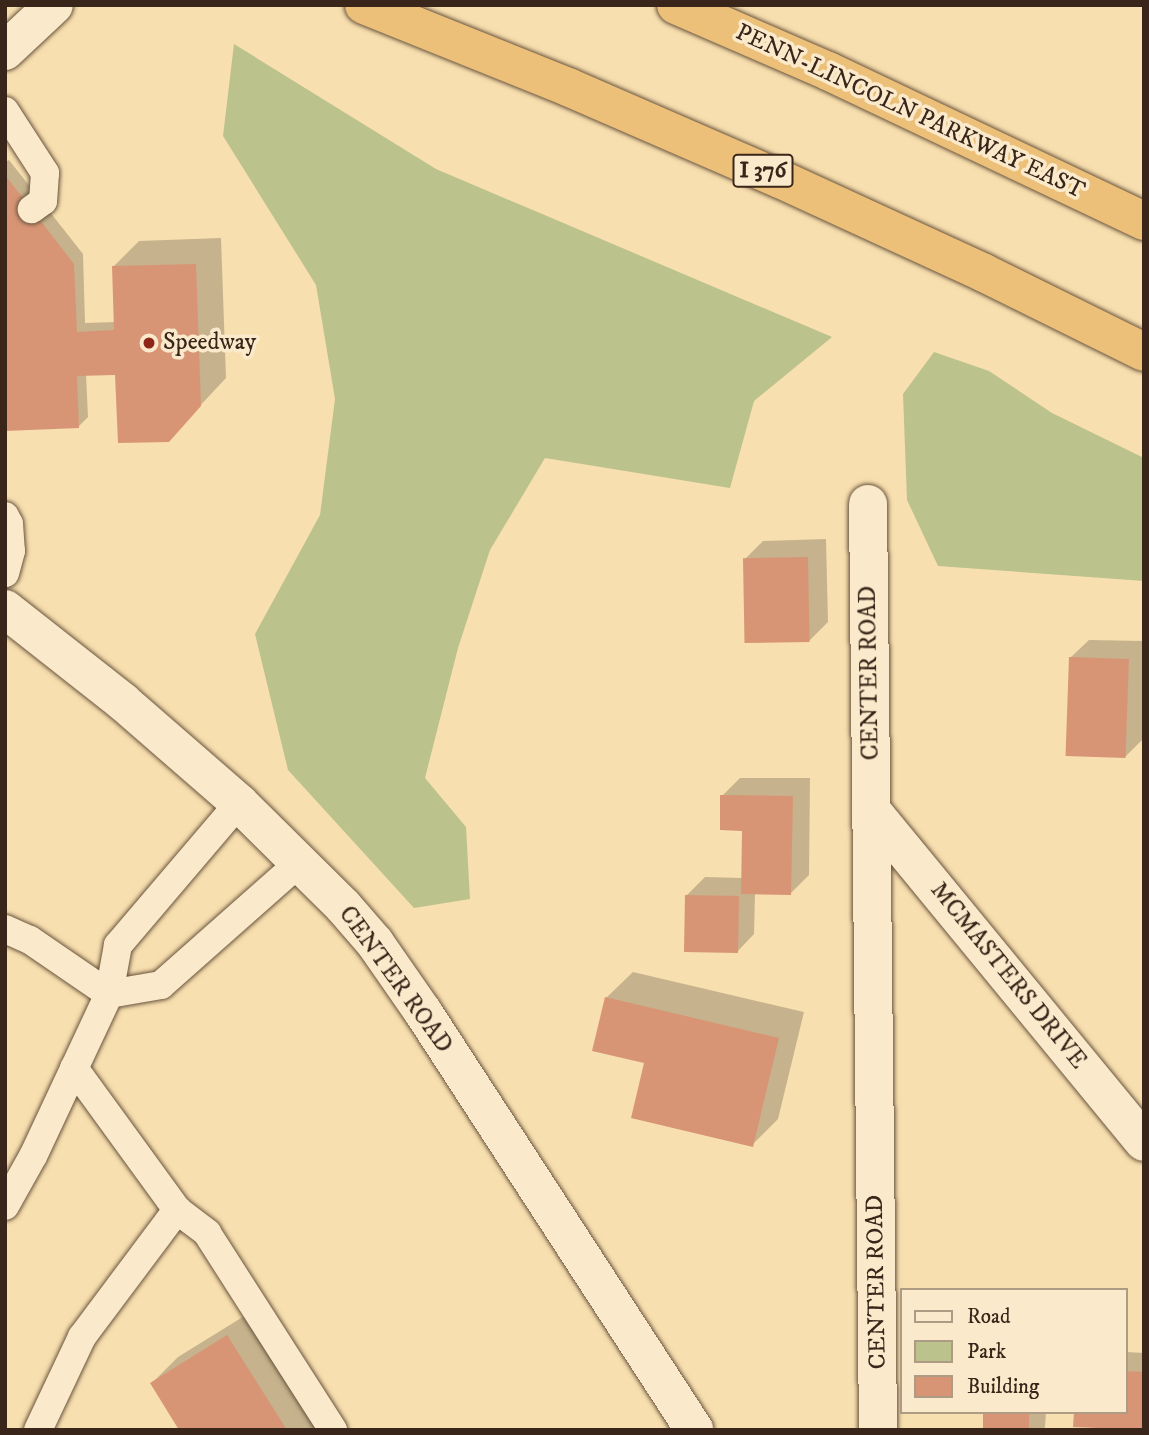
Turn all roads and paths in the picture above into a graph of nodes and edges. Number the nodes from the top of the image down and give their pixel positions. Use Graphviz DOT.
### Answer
graph roads {
  1 [pos="54,5"];
  2 [pos="676,5"];
  3 [pos="369,7"];
  4 [pos="5,51"];
  5 [pos="5,111"];
  6 [pos="32,209"];
  7 [pos="1144,220"];
  8 [pos="1144,352"];
  9 [pos="869,504"];
  10 [pos="5,516"];
  11 [pos="5,573"];
  12 [pos="5,609"];
  13 [pos="239,803"];
  14 [pos="872,811"];
  15 [pos="300,862"];
  16 [pos="5,929"];
  17 [pos="109,994"];
  18 [pos="74,1068"];
  19 [pos="1144,1142"];
  20 [pos="5,1206"];
  21 [pos="177,1210"];
  22 [pos="38,1430"];
  23 [pos="333,1430"];
  24 [pos="694,1430"];
  25 [pos="878,1430"];
  1 -- 4 [label="street"];
  2 -- 7 [label="highway, PENN-LINCOLN PARKWAY EAST"];
  3 -- 8 [label="highway, I 376"];
  5 -- 6 [label="lane"];
  9 -- 14 [label="street, CENTER ROAD"];
  10 -- 11 [label="lane"];
  12 -- 13 [label="street, CENTER ROAD"];
  13 -- 15 [label="street, CENTER ROAD"];
  13 -- 17 [label="lane"];
  14 -- 19 [label="street, MCMASTERS DRIVE"];
  14 -- 25 [label="street, CENTER ROAD"];
  15 -- 17 [label="lane"];
  15 -- 24 [label="street, CENTER ROAD"];
  16 -- 17 [label="lane"];
  17 -- 18 [label="lane"];
  18 -- 20 [label="lane"];
  18 -- 21 [label="lane"];
  21 -- 22 [label="lane"];
  21 -- 23 [label="lane"];
}
